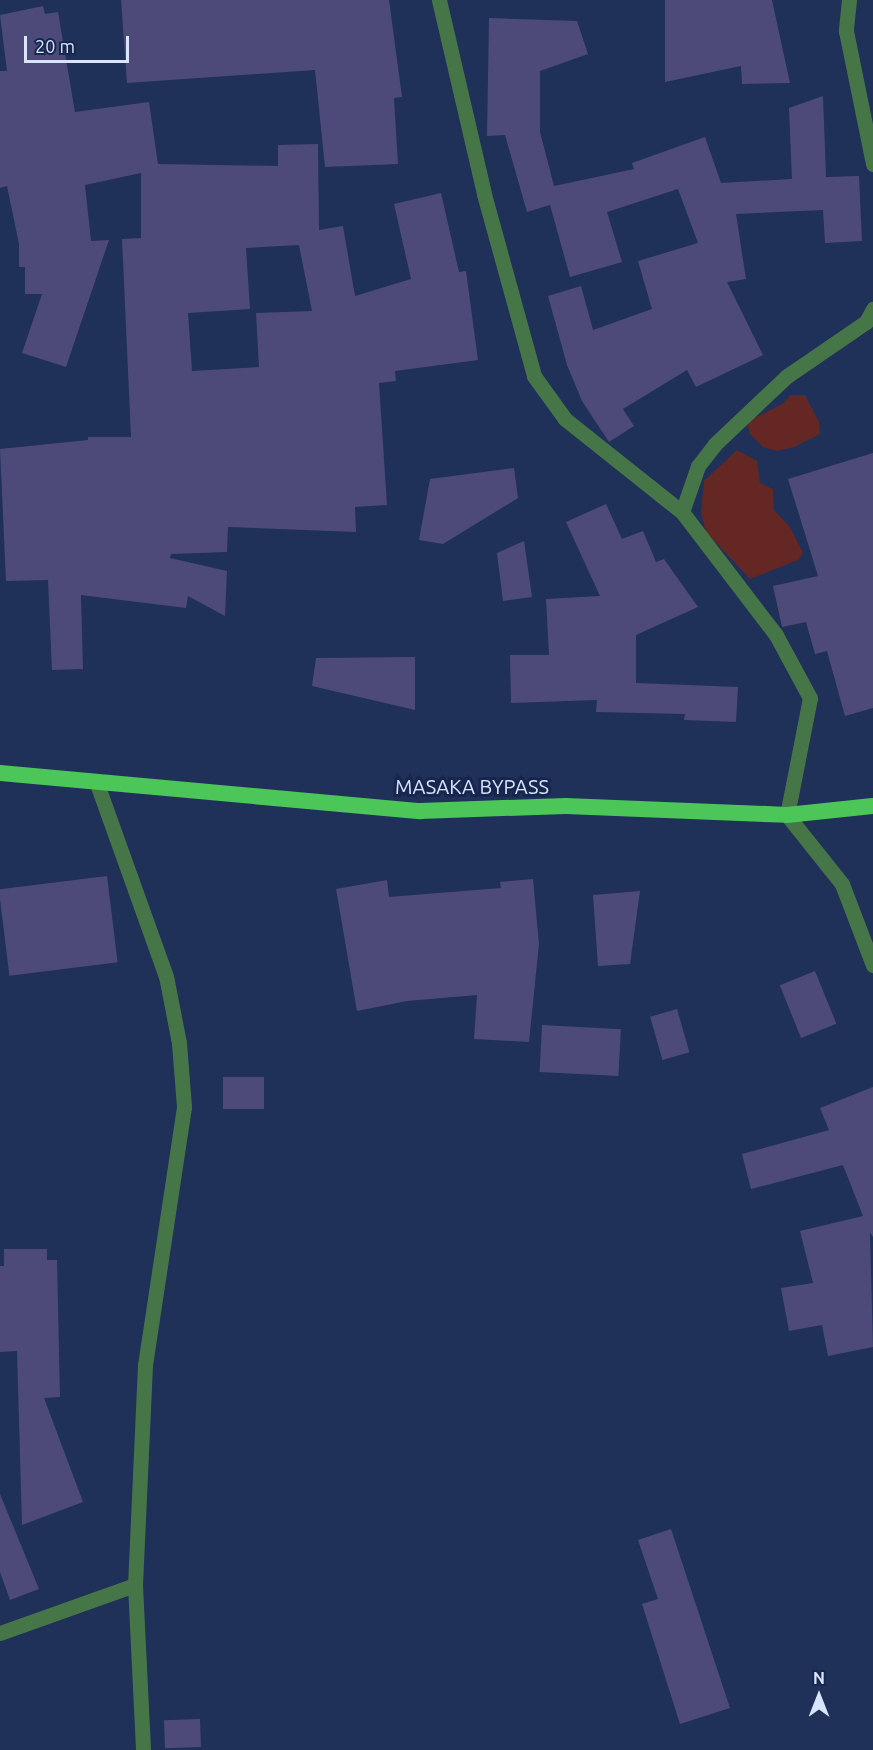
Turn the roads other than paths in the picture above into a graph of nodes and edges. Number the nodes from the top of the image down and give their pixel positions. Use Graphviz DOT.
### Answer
graph roads {
  1 [pos="439,0"];
  2 [pos="849,0"];
  3 [pos="873,164"];
  4 [pos="873,309"];
  5 [pos="682,512"];
  6 [pos="0,773"];
  7 [pos="96,781"];
  8 [pos="873,806"];
  9 [pos="787,815"];
  10 [pos="873,965"];
  11 [pos="135,1584"];
  12 [pos="0,1633"];
  13 [pos="143,1750"];
  1 -- 5 [label="street"];
  2 -- 3 [label="street"];
  4 -- 5 [label="street"];
  5 -- 9 [label="street"];
  6 -- 7 [label="highway, MASAKA BYPASS"];
  7 -- 9 [label="highway, MASAKA BYPASS"];
  7 -- 11 [label="street"];
  8 -- 9 [label="highway, MASAKA BYPASS"];
  9 -- 10 [label="street"];
  11 -- 12 [label="street"];
  11 -- 13 [label="street"];
}
